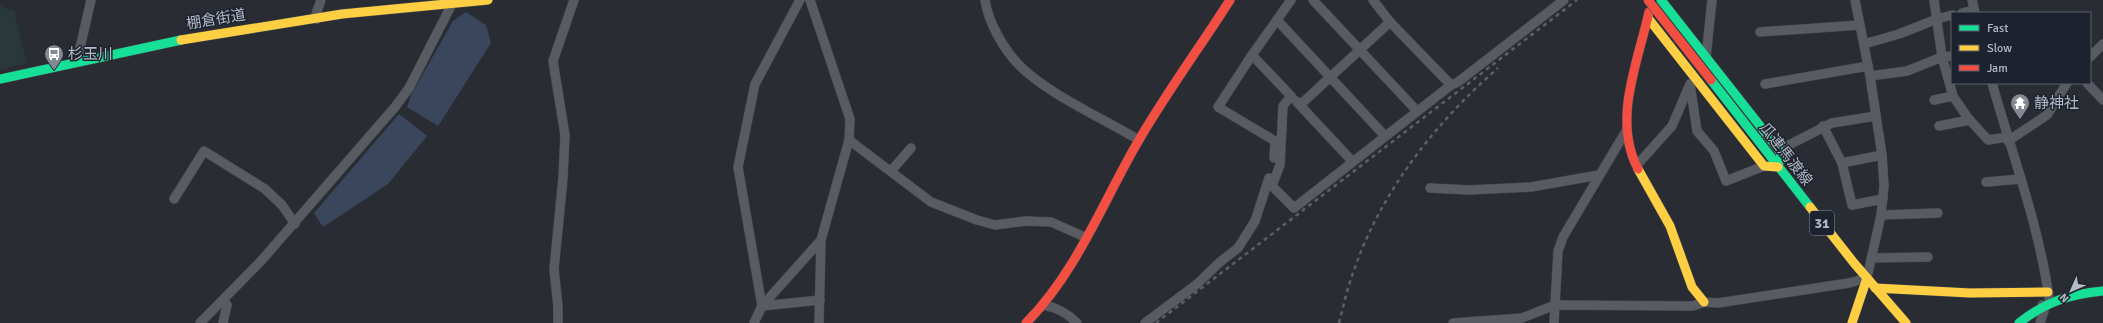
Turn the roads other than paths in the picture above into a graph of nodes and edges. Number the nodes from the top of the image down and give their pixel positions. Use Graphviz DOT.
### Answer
graph roads {
  1 [pos="91,0"];
  2 [pos="321,0"];
  3 [pos="488,0"];
  4 [pos="574,0"];
  5 [pos="800,0"];
  6 [pos="810,0"];
  7 [pos="985,0"];
  8 [pos="1230,0"];
  9 [pos="1290,0"];
  10 [pos="1313,0"];
  11 [pos="1373,0"];
  12 [pos="1564,0"];
  13 [pos="1648,0"];
  14 [pos="1652,0"];
  15 [pos="1661,0"];
  16 [pos="1712,0"];
  17 [pos="1855,0"];
  18 [pos="1934,0"];
  19 [pos="1972,0"];
  20 [pos="453,2"];
  21 [pos="1975,12"];
  22 [pos="1951,15"];
  23 [pos="1648,18"];
  24 [pos="317,19"];
  25 [pos="1937,19"];
  26 [pos="1277,20"];
  27 [pos="1390,22"];
  28 [pos="1860,25"];
  29 [pos="1760,32"];
  30 [pos="1864,44"];
  31 [pos="2102,48"];
  32 [pos="1360,50"];
  33 [pos="1252,55"];
  34 [pos="1951,56"];
  35 [pos="2091,56"];
  36 [pos="1706,57"];
  37 [pos="1942,58"];
  38 [pos="80,59"];
  39 [pos="1868,66"];
  40 [pos="1692,73"];
  41 [pos="1870,76"];
  42 [pos="1330,77"];
  43 [pos="0,79"];
  44 [pos="1690,84"];
  45 [pos="1765,84"];
  46 [pos="1992,84"];
  47 [pos="2066,84"];
  48 [pos="2088,84"];
  49 [pos="1451,85"];
  50 [pos="1291,96"];
  51 [pos="1953,96"];
  52 [pos="1934,100"];
  53 [pos="2103,100"];
  54 [pos="1300,105"];
  55 [pos="1417,111"];
  56 [pos="1876,116"];
  57 [pos="1970,120"];
  58 [pos="1823,126"];
  59 [pos="1939,126"];
  60 [pos="1626,131"];
  61 [pos="1385,136"];
  62 [pos="2008,139"];
  63 [pos="849,140"];
  64 [pos="1139,140"];
  65 [pos="911,148"];
  66 [pos="1779,150"];
  67 [pos="1882,155"];
  68 [pos="1352,161"];
  69 [pos="1842,163"];
  70 [pos="1637,165"];
  71 [pos="1764,166"];
  72 [pos="1778,167"];
  73 [pos="891,171"];
  74 [pos="1599,174"];
  75 [pos="2021,179"];
  76 [pos="1986,182"];
  77 [pos="1430,188"];
  78 [pos="174,199"];
  79 [pos="1883,199"];
  80 [pos="1938,213"];
  81 [pos="1881,215"];
  82 [pos="295,224"];
  83 [pos="1085,237"];
  84 [pos="821,240"];
  85 [pos="1928,257"];
  86 [pos="1871,258"];
  87 [pos="1867,278"];
  88 [pos="1875,288"];
  89 [pos="2103,291"];
  90 [pos="2048,292"];
  91 [pos="820,300"];
  92 [pos="224,301"];
  93 [pos="1704,302"];
  94 [pos="2046,303"];
  95 [pos="1044,305"];
  96 [pos="1555,305"];
  97 [pos="762,306"];
  98 [pos="200,323"];
  99 [pos="223,323"];
  100 [pos="558,323"];
  101 [pos="754,323"];
  102 [pos="819,323"];
  103 [pos="1026,323"];
  104 [pos="1077,323"];
  105 [pos="1145,323"];
  106 [pos="1453,323"];
  107 [pos="1554,323"];
  108 [pos="1852,323"];
  109 [pos="1906,323"];
  110 [pos="2019,323"];
  111 [pos="2040,323"];
  1 -- 38 [label="street"];
  2 -- 24 [label="street"];
  3 -- 20 [label="street, 棚倉街道"];
  4 -- 100 [label="street"];
  5 -- 97 [label="street"];
  6 -- 63 [label="street"];
  7 -- 64 [label="street"];
  8 -- 64 [label="street"];
  9 -- 26 [label="street"];
  10 -- 32 [label="street"];
  11 -- 27 [label="street"];
  12 -- 49 [label="street"];
  13 -- 72 [label="street, 瓜連馬渡線 / 31, bridge"];
  14 -- 23 [label="street"];
  15 -- 36 [label="street"];
  16 -- 36 [label="street"];
  17 -- 28 [label="street"];
  18 -- 25 [label="street"];
  19 -- 21 [label="street"];
  20 -- 24 [label="street, 棚倉街道"];
  20 -- 82 [label="street"];
  22 -- 25 [label="street"];
  23 -- 40 [label="street"];
  23 -- 60 [label="street"];
  24 -- 38 [label="street, 棚倉街道"];
  25 -- 30 [label="street"];
  25 -- 37 [label="street"];
  26 -- 33 [label="street"];
  26 -- 42 [label="street"];
  27 -- 32 [label="street"];
  27 -- 49 [label="street"];
  28 -- 29 [label="street"];
  28 -- 30 [label="street"];
  30 -- 39 [label="street"];
  31 -- 35 [label="street"];
  32 -- 42 [label="street"];
  32 -- 55 [label="street"];
  33 -- 50 [label="street"];
  33 -- 105 [label="street"];
  34 -- 37 [label="street"];
  36 -- 66 [label="street"];
  37 -- 41 [label="street"];
  37 -- 51 [label="street"];
  38 -- 43 [label="street, 棚倉街道"];
  39 -- 41 [label="street"];
  39 -- 45 [label="street"];
  40 -- 44 [label="street"];
  40 -- 71 [label="street"];
  41 -- 56 [label="street"];
  42 -- 54 [label="street"];
  42 -- 61 [label="street"];
  44 -- 70 [label="street"];
  44 -- 71 [label="street"];
  46 -- 62 [label="street"];
  47 -- 62 [label="street"];
  48 -- 53 [label="street"];
  49 -- 55 [label="street"];
  50 -- 54 [label="street"];
  50 -- 68 [label="street"];
  51 -- 52 [label="street"];
  51 -- 57 [label="street"];
  54 -- 68 [label="street"];
  55 -- 61 [label="street"];
  56 -- 58 [label="street"];
  56 -- 67 [label="street"];
  57 -- 59 [label="street"];
  57 -- 62 [label="street"];
  58 -- 66 [label="street"];
  58 -- 69 [label="street"];
  60 -- 70 [label="street"];
  60 -- 74 [label="street"];
  61 -- 68 [label="street"];
  62 -- 75 [label="street"];
  63 -- 73 [label="street"];
  63 -- 84 [label="street"];
  64 -- 83 [label="street"];
  65 -- 73 [label="street"];
  66 -- 72 [label="street"];
  67 -- 69 [label="street"];
  67 -- 79 [label="street"];
  69 -- 79 [label="street"];
  70 -- 93 [label="street"];
  71 -- 72 [label="street"];
  72 -- 87 [label="street, 瓜連馬渡線 / 31"];
  73 -- 83 [label="street"];
  74 -- 77 [label="street"];
  74 -- 96 [label="street"];
  75 -- 76 [label="street"];
  75 -- 90 [label="street"];
  78 -- 82 [label="street"];
  79 -- 81 [label="street"];
  80 -- 81 [label="street"];
  81 -- 86 [label="street"];
  82 -- 92 [label="street"];
  83 -- 95 [label="street"];
  84 -- 91 [label="street"];
  84 -- 97 [label="street"];
  85 -- 86 [label="street"];
  86 -- 87 [label="street"];
  87 -- 88 [label="street, 瓜連馬渡線 / 31"];
  87 -- 93 [label="street"];
  87 -- 108 [label="street"];
  88 -- 90 [label="street"];
  88 -- 109 [label="street, 瓜連馬渡線 / 31"];
  89 -- 94 [label="street"];
  90 -- 94 [label="street"];
  91 -- 97 [label="street"];
  91 -- 102 [label="street"];
  92 -- 98 [label="street"];
  92 -- 99 [label="street"];
  93 -- 96 [label="street"];
  94 -- 110 [label="street"];
  94 -- 111 [label="street"];
  95 -- 103 [label="street"];
  95 -- 104 [label="street"];
  96 -- 106 [label="street"];
  96 -- 107 [label="street"];
  97 -- 101 [label="street"];
}
